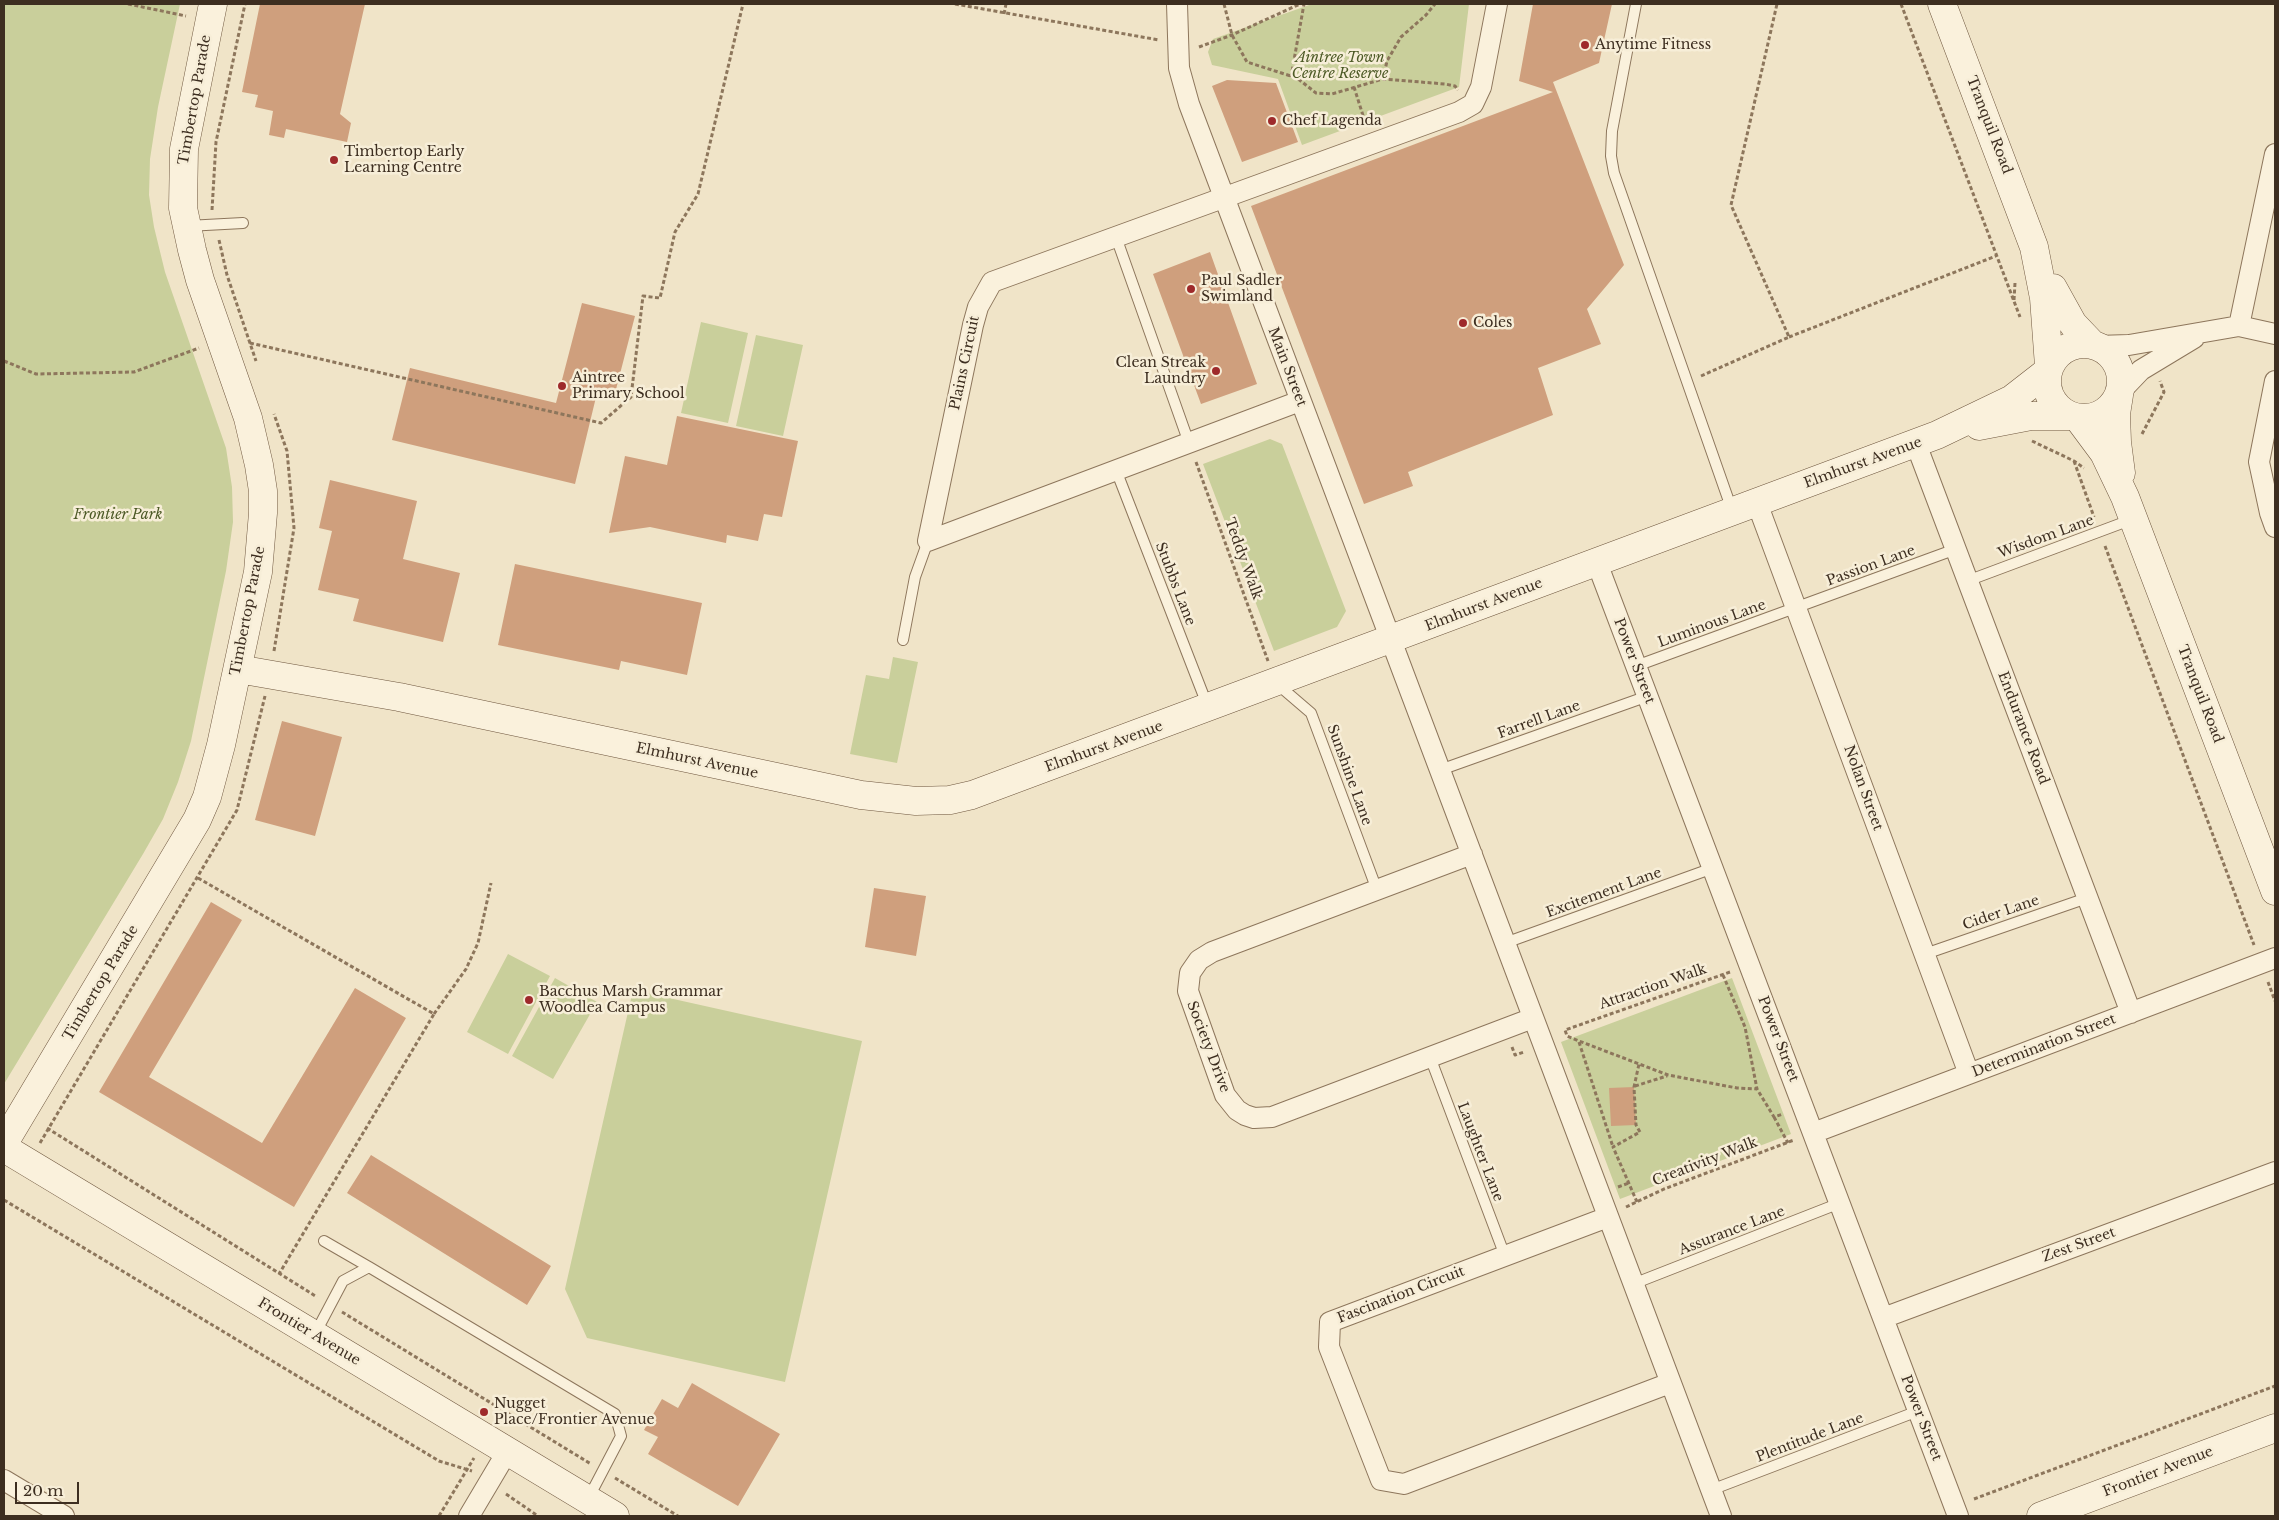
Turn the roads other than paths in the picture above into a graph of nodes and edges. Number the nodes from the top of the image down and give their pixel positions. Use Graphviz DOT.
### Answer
graph roads {
  1 [pos="213,4"];
  2 [pos="1176,4"];
  3 [pos="1497,4"];
  4 [pos="1636,4"];
  5 [pos="1942,4"];
  6 [pos="2275,154"];
  7 [pos="1223,198"];
  8 [pos="243,223"];
  9 [pos="186,226"];
  10 [pos="1116,237"];
  11 [pos="2034,247"];
  12 [pos="2053,288"];
  13 [pos="2239,326"];
  14 [pos="2202,333"];
  15 [pos="2275,334"];
  16 [pos="2095,345"];
  17 [pos="2049,368"];
  18 [pos="2275,381"];
  19 [pos="2119,394"];
  20 [pos="1300,401"];
  21 [pos="2075,417"];
  22 [pos="1926,439"];
  23 [pos="1189,442"];
  24 [pos="1116,470"];
  25 [pos="1745,507"];
  26 [pos="2129,508"];
  27 [pos="2273,517"];
  28 [pos="928,541"];
  29 [pos="1956,549"];
  30 [pos="1597,562"];
  31 [pos="1967,581"];
  32 [pos="1796,608"];
  33 [pos="903,640"];
  34 [pos="1391,640"];
  35 [pos="1636,666"];
  36 [pos="238,669"];
  37 [pos="1276,683"];
  38 [pos="1648,696"];
  39 [pos="1209,708"];
  40 [pos="1440,770"];
  41 [pos="1472,854"];
  42 [pos="1713,868"];
  43 [pos="1377,890"];
  44 [pos="2275,891"];
  45 [pos="2087,898"];
  46 [pos="1505,943"];
  47 [pos="1925,954"];
  48 [pos="2268,960"];
  49 [pos="2131,1013"];
  50 [pos="1533,1018"];
  51 [pos="1430,1057"];
  52 [pos="1969,1074"];
  53 [pos="1813,1133"];
  54 [pos="4,1143"];
  55 [pos="4,1148"];
  56 [pos="2275,1172"];
  57 [pos="1840,1204"];
  58 [pos="1608,1217"];
  59 [pos="324,1241"];
  60 [pos="1505,1256"];
  61 [pos="369,1267"];
  62 [pos="1634,1284"];
  63 [pos="1883,1318"];
  64 [pos="314,1335"];
  65 [pos="1670,1383"];
  66 [pos="1918,1411"];
  67 [pos="2275,1428"];
  68 [pos="497,1445"];
  69 [pos="4,1480"];
  70 [pos="1711,1490"];
  71 [pos="588,1500"];
  72 [pos="1956,1511"];
  73 [pos="64,1516"];
  74 [pos="469,1516"];
  75 [pos="615,1516"];
  76 [pos="1721,1516"];
  77 [pos="2041,1516"];
  1 -- 9 [label="street, Timbertop Parade"];
  2 -- 7 [label="street, Main Street"];
  3 -- 7 [label="street, Plains Circuit"];
  4 -- 25 [label="lane"];
  5 -- 11 [label="street, Tranquil Road"];
  6 -- 13 [label="street"];
  7 -- 10 [label="street, Plains Circuit"];
  7 -- 20 [label="street, Main Street"];
  8 -- 9 [label="lane"];
  9 -- 36 [label="street, Timbertop Parade"];
  10 -- 23 [label="lane"];
  10 -- 28 [label="street, Plains Circuit"];
  11 -- 12 [label="street, Tranquil Road"];
  11 -- 17 [label="street, Tranquil Road"];
  12 -- 16 [label="street, Tranquil Road"];
  13 -- 14 [label="street"];
  13 -- 15 [label="street"];
  14 -- 16 [label="street"];
  14 -- 19 [label="street"];
  16 -- 17 [label="street"];
  16 -- 19 [label="street"];
  17 -- 21 [label="street"];
  17 -- 22 [label="street, Elmhurst Avenue"];
  18 -- 27 [label="street"];
  19 -- 21 [label="street"];
  19 -- 26 [label="street"];
  20 -- 23 [label="street"];
  20 -- 34 [label="street, Main Street"];
  21 -- 22 [label="street, Elmhurst Avenue"];
  21 -- 26 [label="street"];
  22 -- 25 [label="street, Elmhurst Avenue"];
  22 -- 29 [label="street, Endurance Road"];
  23 -- 24 [label="street"];
  24 -- 28 [label="street"];
  24 -- 39 [label="lane, Stubbs Lane"];
  25 -- 30 [label="street, Elmhurst Avenue"];
  25 -- 32 [label="street, Nolan Street"];
  26 -- 31 [label="lane, Wisdom Lane"];
  26 -- 44 [label="street, Tranquil Road"];
  28 -- 33 [label="lane, Plains Circuit"];
  29 -- 31 [label="street, Endurance Road"];
  29 -- 32 [label="lane, Passion Lane"];
  30 -- 34 [label="street, Elmhurst Avenue"];
  30 -- 35 [label="street, Power Street"];
  31 -- 45 [label="street, Endurance Road"];
  32 -- 35 [label="lane, Luminous Lane"];
  32 -- 47 [label="street, Nolan Street"];
  34 -- 37 [label="street, Elmhurst Avenue"];
  34 -- 40 [label="street, Main Street"];
  35 -- 38 [label="street, Power Street"];
  36 -- 39 [label="street, Elmhurst Avenue"];
  36 -- 54 [label="street, Timbertop Parade"];
  37 -- 39 [label="street, Elmhurst Avenue"];
  37 -- 43 [label="lane, Sunshine Lane"];
  38 -- 40 [label="lane, Farrell Lane"];
  38 -- 42 [label="street, Power Street"];
  40 -- 41 [label="street, Main Street"];
  41 -- 43 [label="street, Society Drive"];
  41 -- 46 [label="street, Main Street"];
  42 -- 46 [label="lane, Excitement Lane"];
  42 -- 53 [label="street, Power Street"];
  43 -- 51 [label="street, Society Drive"];
  45 -- 47 [label="lane, Cider Lane"];
  45 -- 49 [label="street, Endurance Road"];
  46 -- 50 [label="street, Main Street"];
  47 -- 52 [label="street, Nolan Street"];
  48 -- 49 [label="street, Determination Street"];
  49 -- 52 [label="street, Determination Street"];
  50 -- 51 [label="street, Society Drive"];
  50 -- 58 [label="street, Main Street"];
  51 -- 60 [label="lane, Laughter Lane"];
  52 -- 53 [label="street, Determination Street"];
  53 -- 57 [label="street, Power Street"];
  55 -- 64 [label="street, Frontier Avenue"];
  56 -- 63 [label="street, Zest Street"];
  57 -- 62 [label="lane, Assurance Lane"];
  57 -- 63 [label="street, Power Street"];
  58 -- 60 [label="street, Fascination Circuit"];
  58 -- 62 [label="street, Main Street"];
  59 -- 61 [label="lane"];
  60 -- 65 [label="street, Fascination Circuit"];
  61 -- 64 [label="lane"];
  61 -- 71 [label="lane"];
  62 -- 65 [label="street, Main Street"];
  63 -- 66 [label="street, Power Street"];
  64 -- 68 [label="street, Frontier Avenue"];
  65 -- 70 [label="street, Main Street"];
  66 -- 70 [label="lane, Plentitude Lane"];
  66 -- 72 [label="street, Power Street"];
  67 -- 77 [label="street, Frontier Avenue"];
  68 -- 71 [label="street, Frontier Avenue"];
  68 -- 74 [label="street"];
  69 -- 73 [label="street"];
  70 -- 76 [label="street, Main Street"];
  71 -- 75 [label="street, Frontier Avenue"];
}
